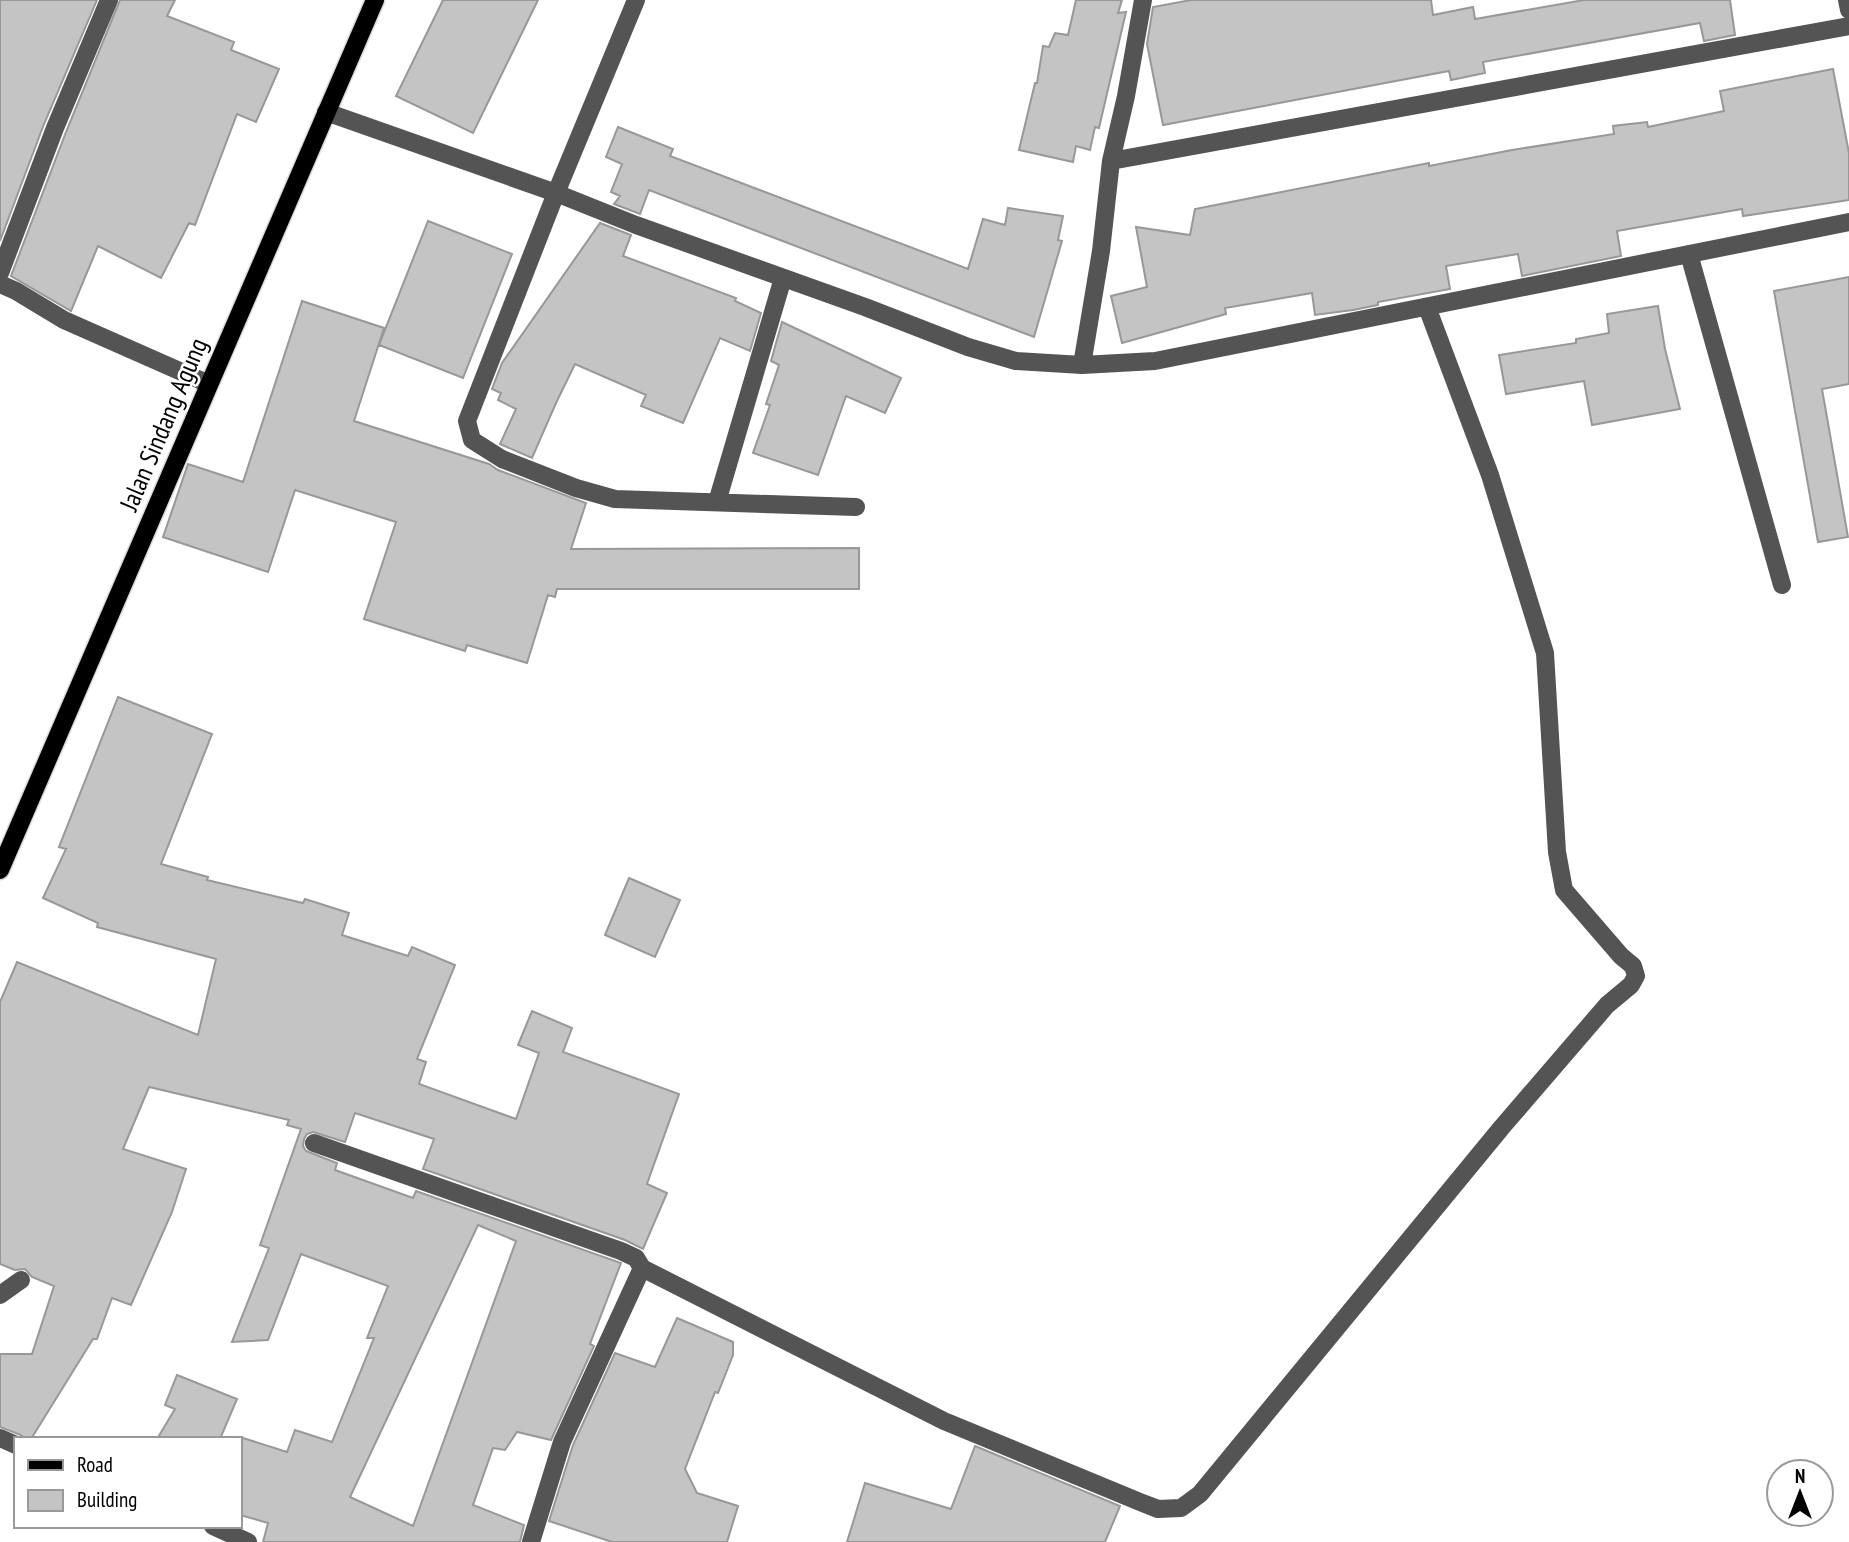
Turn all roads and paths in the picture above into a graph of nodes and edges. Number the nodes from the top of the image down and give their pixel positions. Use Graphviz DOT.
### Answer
graph roads {
  1 [pos="109,0"];
  2 [pos="375,0"];
  3 [pos="636,0"];
  4 [pos="1143,0"];
  5 [pos="1847,0"];
  6 [pos="1849,10"];
  7 [pos="1849,26"];
  8 [pos="326,112"];
  9 [pos="1111,161"];
  10 [pos="555,193"];
  11 [pos="1849,222"];
  12 [pos="1689,254"];
  13 [pos="0,273"];
  14 [pos="783,278"];
  15 [pos="0,284"];
  16 [pos="1427,307"];
  17 [pos="1082,365"];
  18 [pos="209,384"];
  19 [pos="717,502"];
  20 [pos="856,507"];
  21 [pos="1782,585"];
  22 [pos="0,870"];
  23 [pos="314,1143"];
  24 [pos="642,1268"];
  25 [pos="21,1280"];
  26 [pos="0,1295"];
  27 [pos="218,1528"];
  28 [pos="248,1542"];
  29 [pos="531,1542"];
  1 -- 13 [label="street"];
  2 -- 8 [label="main road, Jalan Sindang Agung"];
  3 -- 10 [label="street"];
  4 -- 9 [label="street"];
  5 -- 6 [label="street"];
  7 -- 9 [label="street"];
  8 -- 10 [label="street"];
  8 -- 18 [label="main road, Jalan Sindang Agung"];
  9 -- 17 [label="street"];
  10 -- 14 [label="street"];
  10 -- 19 [label="street"];
  11 -- 12 [label="street"];
  12 -- 16 [label="street"];
  12 -- 21 [label="street"];
  14 -- 17 [label="street"];
  14 -- 19 [label="street"];
  15 -- 18 [label="street"];
  16 -- 17 [label="street"];
  16 -- 24 [label="street"];
  18 -- 22 [label="main road, Jalan Sindang Agung"];
  19 -- 20 [label="street"];
  23 -- 24 [label="street"];
  24 -- 29 [label="street"];
  25 -- 26 [label="street"];
  27 -- 28 [label="street"];
}
